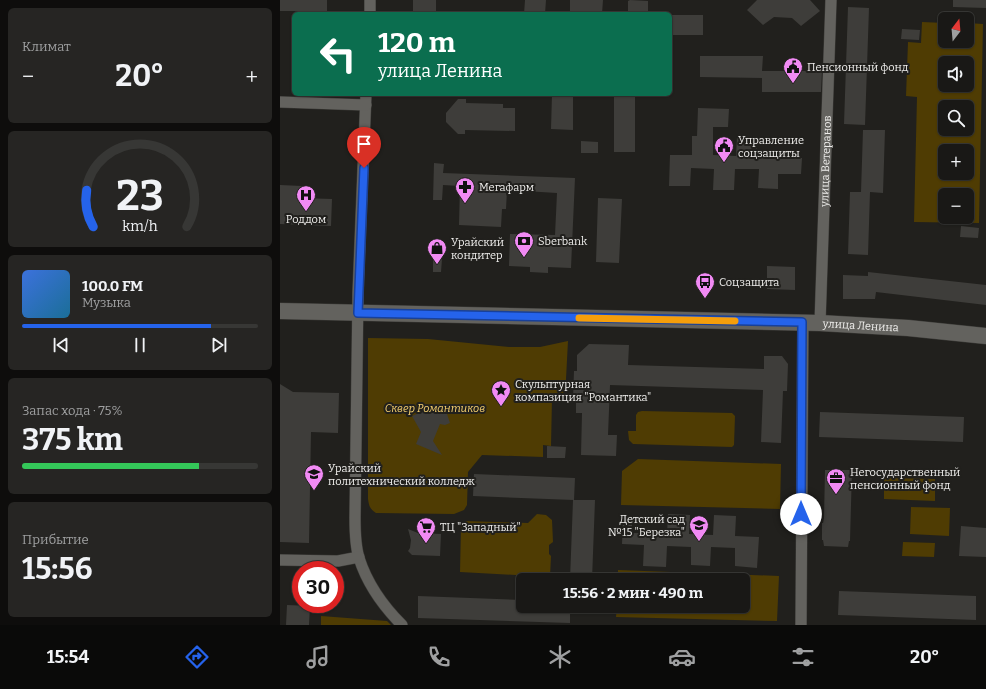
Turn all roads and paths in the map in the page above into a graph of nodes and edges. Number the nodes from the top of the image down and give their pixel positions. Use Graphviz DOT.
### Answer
graph roads {
  1 [pos="370,0"];
  2 [pos="830,0"];
  3 [pos="370,12"];
  4 [pos="366,99"];
  5 [pos="280,102"];
  6 [pos="280,311"];
  7 [pos="358,313"];
  8 [pos="802,322"];
  9 [pos="820,323"];
  10 [pos="986,336"];
  11 [pos="359,557"];
  12 [pos="280,560"];
  13 [pos="402,625"];
  14 [pos="801,625"];
  1 -- 3 [label="street"];
  2 -- 9 [label="street, улица Ветеранов"];
  4 -- 5 [label="street"];
  4 -- 7 [label="street"];
  6 -- 7 [label="main road, улица Ленина"];
  7 -- 8 [label="main road, улица Ленина"];
  7 -- 11 [label="street"];
  8 -- 9 [label="main road, улица Ленина"];
  8 -- 14 [label="street"];
  9 -- 10 [label="main road, улица Ленина"];
  11 -- 12 [label="street"];
  11 -- 13 [label="street"];
}
